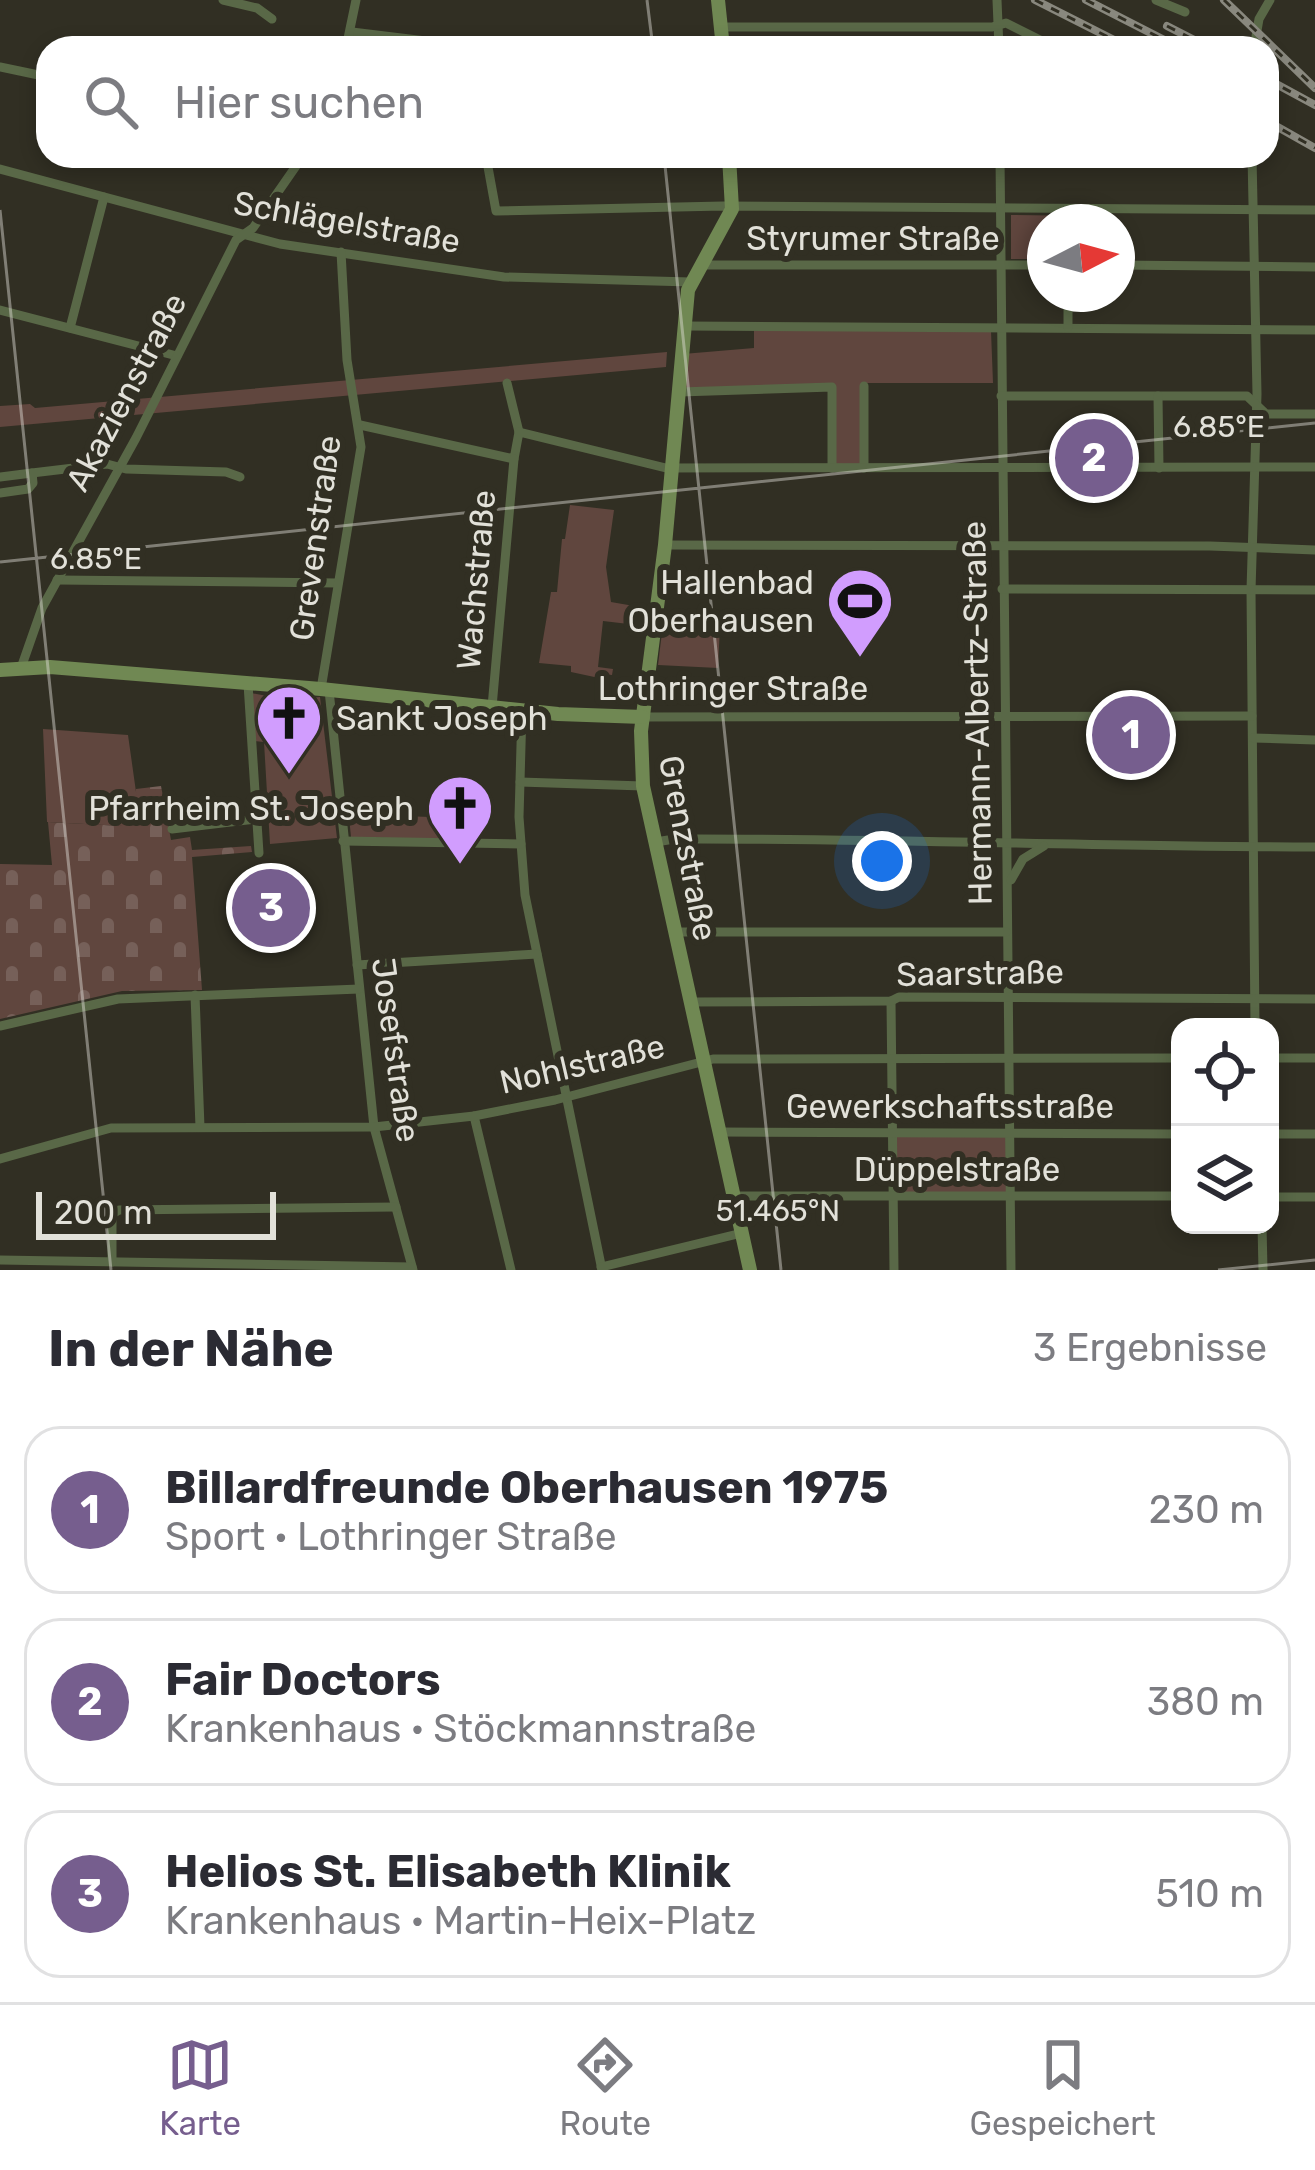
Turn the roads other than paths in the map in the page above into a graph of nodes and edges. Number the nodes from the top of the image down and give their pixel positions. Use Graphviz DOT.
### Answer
graph roads {
  1 [pos="223,0"];
  2 [pos="356,0"];
  3 [pos="718,0"];
  4 [pos="997,0"];
  5 [pos="1156,0"];
  6 [pos="1270,0"];
  7 [pos="1185,12"];
  8 [pos="272,19"];
  9 [pos="999,25"];
  10 [pos="722,28"];
  11 [pos="352,32"];
  12 [pos="350,36"];
  13 [pos="385,36"];
  14 [pos="722,36"];
  15 [pos="999,36"];
  16 [pos="1033,36"];
  17 [pos="1256,36"];
  18 [pos="0,67"];
  19 [pos="36,74"];
  20 [pos="295,168"];
  21 [pos="487,168"];
  22 [pos="730,168"];
  23 [pos="1000,168"];
  24 [pos="1252,168"];
  25 [pos="0,169"];
  26 [pos="104,196"];
  27 [pos="732,209"];
  28 [pos="1000,210"];
  29 [pos="1315,210"];
  30 [pos="1254,211"];
  31 [pos="243,234"];
  32 [pos="341,252"];
  33 [pos="701,265"];
  34 [pos="1000,265"];
  35 [pos="1027,265"];
  36 [pos="1135,265"];
  37 [pos="1253,266"];
  38 [pos="1315,267"];
  39 [pos="691,282"];
  40 [pos="0,310"];
  41 [pos="1068,312"];
  42 [pos="685,326"];
  43 [pos="1001,326"];
  44 [pos="1068,327"];
  45 [pos="70,328"];
  46 [pos="1254,329"];
  47 [pos="1315,330"];
  48 [pos="177,356"];
  49 [pos="507,383"];
  50 [pos="864,386"];
  51 [pos="680,392"];
  52 [pos="1001,396"];
  53 [pos="1158,396"];
  54 [pos="1256,404"];
  55 [pos="1315,414"];
  56 [pos="360,425"];
  57 [pos="519,433"];
  58 [pos="514,459"];
  59 [pos="119,467"];
  60 [pos="673,467"];
  61 [pos="1256,467"];
  62 [pos="1315,467"];
  63 [pos="832,468"];
  64 [pos="864,468"];
  65 [pos="1002,468"];
  66 [pos="1159,468"];
  67 [pos="32,473"];
  68 [pos="0,477"];
  69 [pos="240,477"];
  70 [pos="0,494"];
  71 [pos="664,545"];
  72 [pos="1003,546"];
  73 [pos="1255,548"];
  74 [pos="1315,550"];
  75 [pos="57,580"];
  76 [pos="338,583"];
  77 [pos="1002,589"];
  78 [pos="1251,590"];
  79 [pos="1315,590"];
  80 [pos="21,668"];
  81 [pos="0,670"];
  82 [pos="248,684"];
  83 [pos="325,690"];
  84 [pos="492,707"];
  85 [pos="522,710"];
  86 [pos="1004,716"];
  87 [pos="1252,716"];
  88 [pos="643,717"];
  89 [pos="1252,738"];
  90 [pos="1315,740"];
  91 [pos="520,782"];
  92 [pos="643,785"];
  93 [pos="256,819"];
  94 [pos="172,829"];
  95 [pos="343,841"];
  96 [pos="656,842"];
  97 [pos="1007,842"];
  98 [pos="521,844"];
  99 [pos="1050,845"];
  100 [pos="1252,847"];
  101 [pos="1315,847"];
  102 [pos="259,853"];
  103 [pos="1010,883"];
  104 [pos="677,932"];
  105 [pos="1006,932"];
  106 [pos="537,954"];
  107 [pos="357,965"];
  108 [pos="358,989"];
  109 [pos="195,995"];
  110 [pos="1007,998"];
  111 [pos="1255,1000"];
  112 [pos="1315,1000"];
  113 [pos="890,1001"];
  114 [pos="692,1002"];
  115 [pos="1255,1018"];
  116 [pos="0,1026"];
  117 [pos="1171,1058"];
  118 [pos="1279,1058"];
  119 [pos="1315,1058"];
  120 [pos="891,1059"];
  121 [pos="1008,1059"];
  122 [pos="705,1062"];
  123 [pos="565,1097"];
  124 [pos="474,1116"];
  125 [pos="374,1126"];
  126 [pos="200,1127"];
  127 [pos="721,1132"];
  128 [pos="892,1132"];
  129 [pos="1171,1134"];
  130 [pos="1279,1134"];
  131 [pos="1315,1134"];
  132 [pos="1009,1135"];
  133 [pos="0,1159"];
  134 [pos="734,1196"];
  135 [pos="893,1196"];
  136 [pos="1011,1196"];
  137 [pos="1171,1196"];
  138 [pos="1279,1197"];
  139 [pos="1315,1197"];
  140 [pos="396,1207"];
  141 [pos="742,1233"];
  142 [pos="1262,1234"];
  143 [pos="0,1260"];
  144 [pos="112,1262"];
  145 [pos="340,1268"];
  146 [pos="412,1269"];
  147 [pos="602,1269"];
  148 [pos="511,1270"];
  149 [pos="750,1270"];
  150 [pos="894,1270"];
  151 [pos="1011,1270"];
  152 [pos="1262,1270"];
  1 -- 8 [label="street"];
  2 -- 11 [label="street"];
  3 -- 10 [label="street"];
  4 -- 9 [label="street"];
  5 -- 7 [label="street"];
  6 -- 17 [label="street"];
  9 -- 10 [label="street"];
  9 -- 15 [label="street"];
  9 -- 16 [label="street"];
  10 -- 14 [label="street"];
  11 -- 12 [label="street"];
  11 -- 13 [label="street"];
  18 -- 19 [label="street"];
  20 -- 31 [label="street, Akazienstraße"];
  21 -- 27 [label="street"];
  22 -- 27 [label="street"];
  23 -- 28 [label="street, Hermann-Albertz-Straße"];
  24 -- 30 [label="street"];
  25 -- 26 [label="street, Schlägelstraße"];
  26 -- 31 [label="street, Schlägelstraße"];
  26 -- 45 [label="street"];
  27 -- 28 [label="street"];
  27 -- 33 [label="street, Grenzstraße"];
  28 -- 30 [label="street"];
  28 -- 34 [label="street, Hermann-Albertz-Straße"];
  29 -- 30 [label="street"];
  30 -- 37 [label="street"];
  31 -- 32 [label="street, Schlägelstraße"];
  31 -- 48 [label="street, Akazienstraße"];
  32 -- 39 [label="street, Schlägelstraße"];
  32 -- 56 [label="street, Grevenstraße"];
  33 -- 34 [label="street, Styrumer Straße"];
  33 -- 39 [label="street, Grenzstraße"];
  34 -- 35 [label="street, Styrumer Straße"];
  34 -- 43 [label="street, Hermann-Albertz-Straße"];
  36 -- 37 [label="street"];
  37 -- 38 [label="street"];
  37 -- 46 [label="street"];
  39 -- 42 [label="street, Grenzstraße"];
  40 -- 45 [label="street"];
  41 -- 44 [label="street"];
  42 -- 43 [label="street"];
  42 -- 51 [label="street, Grenzstraße"];
  43 -- 44 [label="street"];
  43 -- 52 [label="street, Hermann-Albertz-Straße"];
  44 -- 46 [label="street"];
  45 -- 48 [label="street"];
  46 -- 47 [label="street"];
  46 -- 54 [label="street"];
  48 -- 59 [label="street, Akazienstraße"];
  49 -- 57 [label="street"];
  50 -- 64 [label="street"];
  51 -- 60 [label="street, Grenzstraße"];
  51 -- 63 [label="street"];
  52 -- 53 [label="street"];
  52 -- 65 [label="street, Hermann-Albertz-Straße"];
  53 -- 54 [label="street"];
  53 -- 66 [label="street"];
  54 -- 55 [label="street"];
  54 -- 61 [label="street"];
  56 -- 58 [label="street"];
  56 -- 76 [label="street, Grevenstraße"];
  57 -- 58 [label="street, Wachstraße"];
  57 -- 60 [label="street"];
  58 -- 84 [label="street, Wachstraße"];
  59 -- 67 [label="street"];
  59 -- 69 [label="street"];
  59 -- 75 [label="street, Akazienstraße"];
  60 -- 63 [label="street"];
  60 -- 71 [label="street, Grenzstraße"];
  61 -- 62 [label="street"];
  61 -- 66 [label="street"];
  61 -- 73 [label="street"];
  63 -- 64 [label="street"];
  64 -- 65 [label="street"];
  65 -- 66 [label="street"];
  65 -- 72 [label="street, Hermann-Albertz-Straße"];
  67 -- 68 [label="street"];
  67 -- 70 [label="street"];
  71 -- 72 [label="street"];
  71 -- 88 [label="street, Grenzstraße"];
  72 -- 73 [label="street"];
  72 -- 77 [label="street, Hermann-Albertz-Straße"];
  73 -- 74 [label="street"];
  73 -- 78 [label="street"];
  75 -- 76 [label="street"];
  75 -- 80 [label="street, Akazienstraße"];
  76 -- 83 [label="street, Grevenstraße"];
  77 -- 78 [label="street"];
  77 -- 86 [label="street, Hermann-Albertz-Straße"];
  78 -- 79 [label="street"];
  78 -- 87 [label="street"];
  80 -- 81 [label="street, Lothringer Straße"];
  80 -- 82 [label="street, Lothringer Straße"];
  82 -- 83 [label="street, Lothringer Straße"];
  82 -- 93 [label="street"];
  83 -- 84 [label="street, Lothringer Straße"];
  83 -- 95 [label="street, Josefstraße"];
  84 -- 85 [label="street, Lothringer Straße"];
  85 -- 88 [label="street, Lothringer Straße"];
  85 -- 91 [label="street"];
  86 -- 87 [label="street, Lothringer Straße"];
  86 -- 88 [label="street, Lothringer Straße"];
  86 -- 97 [label="street, Hermann-Albertz-Straße"];
  87 -- 89 [label="street"];
  88 -- 92 [label="street, Grenzstraße"];
  89 -- 90 [label="street"];
  89 -- 100 [label="street"];
  91 -- 92 [label="street"];
  91 -- 98 [label="street"];
  92 -- 96 [label="street, Grenzstraße"];
  93 -- 94 [label="street"];
  93 -- 102 [label="street"];
  95 -- 98 [label="street"];
  95 -- 107 [label="street, Josefstraße"];
  96 -- 97 [label="street"];
  96 -- 104 [label="street, Grenzstraße"];
  97 -- 99 [label="street"];
  97 -- 103 [label="street, Hermann-Albertz-Straße"];
  98 -- 106 [label="street"];
  99 -- 100 [label="street"];
  99 -- 103 [label="street"];
  100 -- 101 [label="street"];
  100 -- 111 [label="street"];
  103 -- 105 [label="street, Hermann-Albertz-Straße"];
  104 -- 105 [label="street"];
  104 -- 114 [label="street, Grenzstraße"];
  105 -- 110 [label="street, Hermann-Albertz-Straße"];
  106 -- 107 [label="street"];
  106 -- 123 [label="street"];
  107 -- 108 [label="street, Josefstraße"];
  108 -- 109 [label="street"];
  108 -- 125 [label="street, Josefstraße"];
  109 -- 116 [label="street"];
  109 -- 126 [label="street"];
  110 -- 111 [label="street, Saarstraße"];
  110 -- 113 [label="street, Saarstraße"];
  110 -- 121 [label="street, Hermann-Albertz-Straße"];
  111 -- 112 [label="street, Saarstraße"];
  111 -- 115 [label="street"];
  113 -- 114 [label="street, Saarstraße"];
  113 -- 120 [label="street"];
  114 -- 122 [label="street, Grenzstraße"];
  117 -- 121 [label="street, Nohlstraße"];
  118 -- 119 [label="street"];
  120 -- 121 [label="street, Nohlstraße"];
  120 -- 122 [label="street, Nohlstraße"];
  120 -- 128 [label="street"];
  121 -- 132 [label="street, Hermann-Albertz-Straße"];
  122 -- 123 [label="street, Nohlstraße"];
  122 -- 127 [label="street, Grenzstraße"];
  123 -- 124 [label="street, Nohlstraße"];
  123 -- 147 [label="street"];
  124 -- 125 [label="street, Nohlstraße"];
  124 -- 148 [label="street"];
  125 -- 126 [label="street, Nohlstraße"];
  125 -- 140 [label="street, Josefstraße"];
  126 -- 133 [label="street, Nohlstraße"];
  127 -- 128 [label="street, Gewerkschaftsstraße"];
  127 -- 134 [label="street, Grenzstraße"];
  128 -- 132 [label="street, Gewerkschaftsstraße"];
  128 -- 135 [label="street"];
  129 -- 132 [label="street, Gewerkschaftsstraße"];
  130 -- 131 [label="street"];
  132 -- 136 [label="street, Hermann-Albertz-Straße"];
  134 -- 135 [label="street, Düppelstraße"];
  134 -- 141 [label="street, Grenzstraße"];
  135 -- 136 [label="street, Düppelstraße"];
  135 -- 150 [label="street"];
  136 -- 137 [label="street, Düppelstraße"];
  136 -- 151 [label="street, Hermann-Albertz-Straße"];
  138 -- 139 [label="street"];
  140 -- 144 [label="street"];
  140 -- 146 [label="street, Josefstraße"];
  141 -- 147 [label="street"];
  141 -- 149 [label="street, Grenzstraße"];
  142 -- 152 [label="street"];
  143 -- 144 [label="street"];
  144 -- 145 [label="street"];
  145 -- 146 [label="street"];
}
